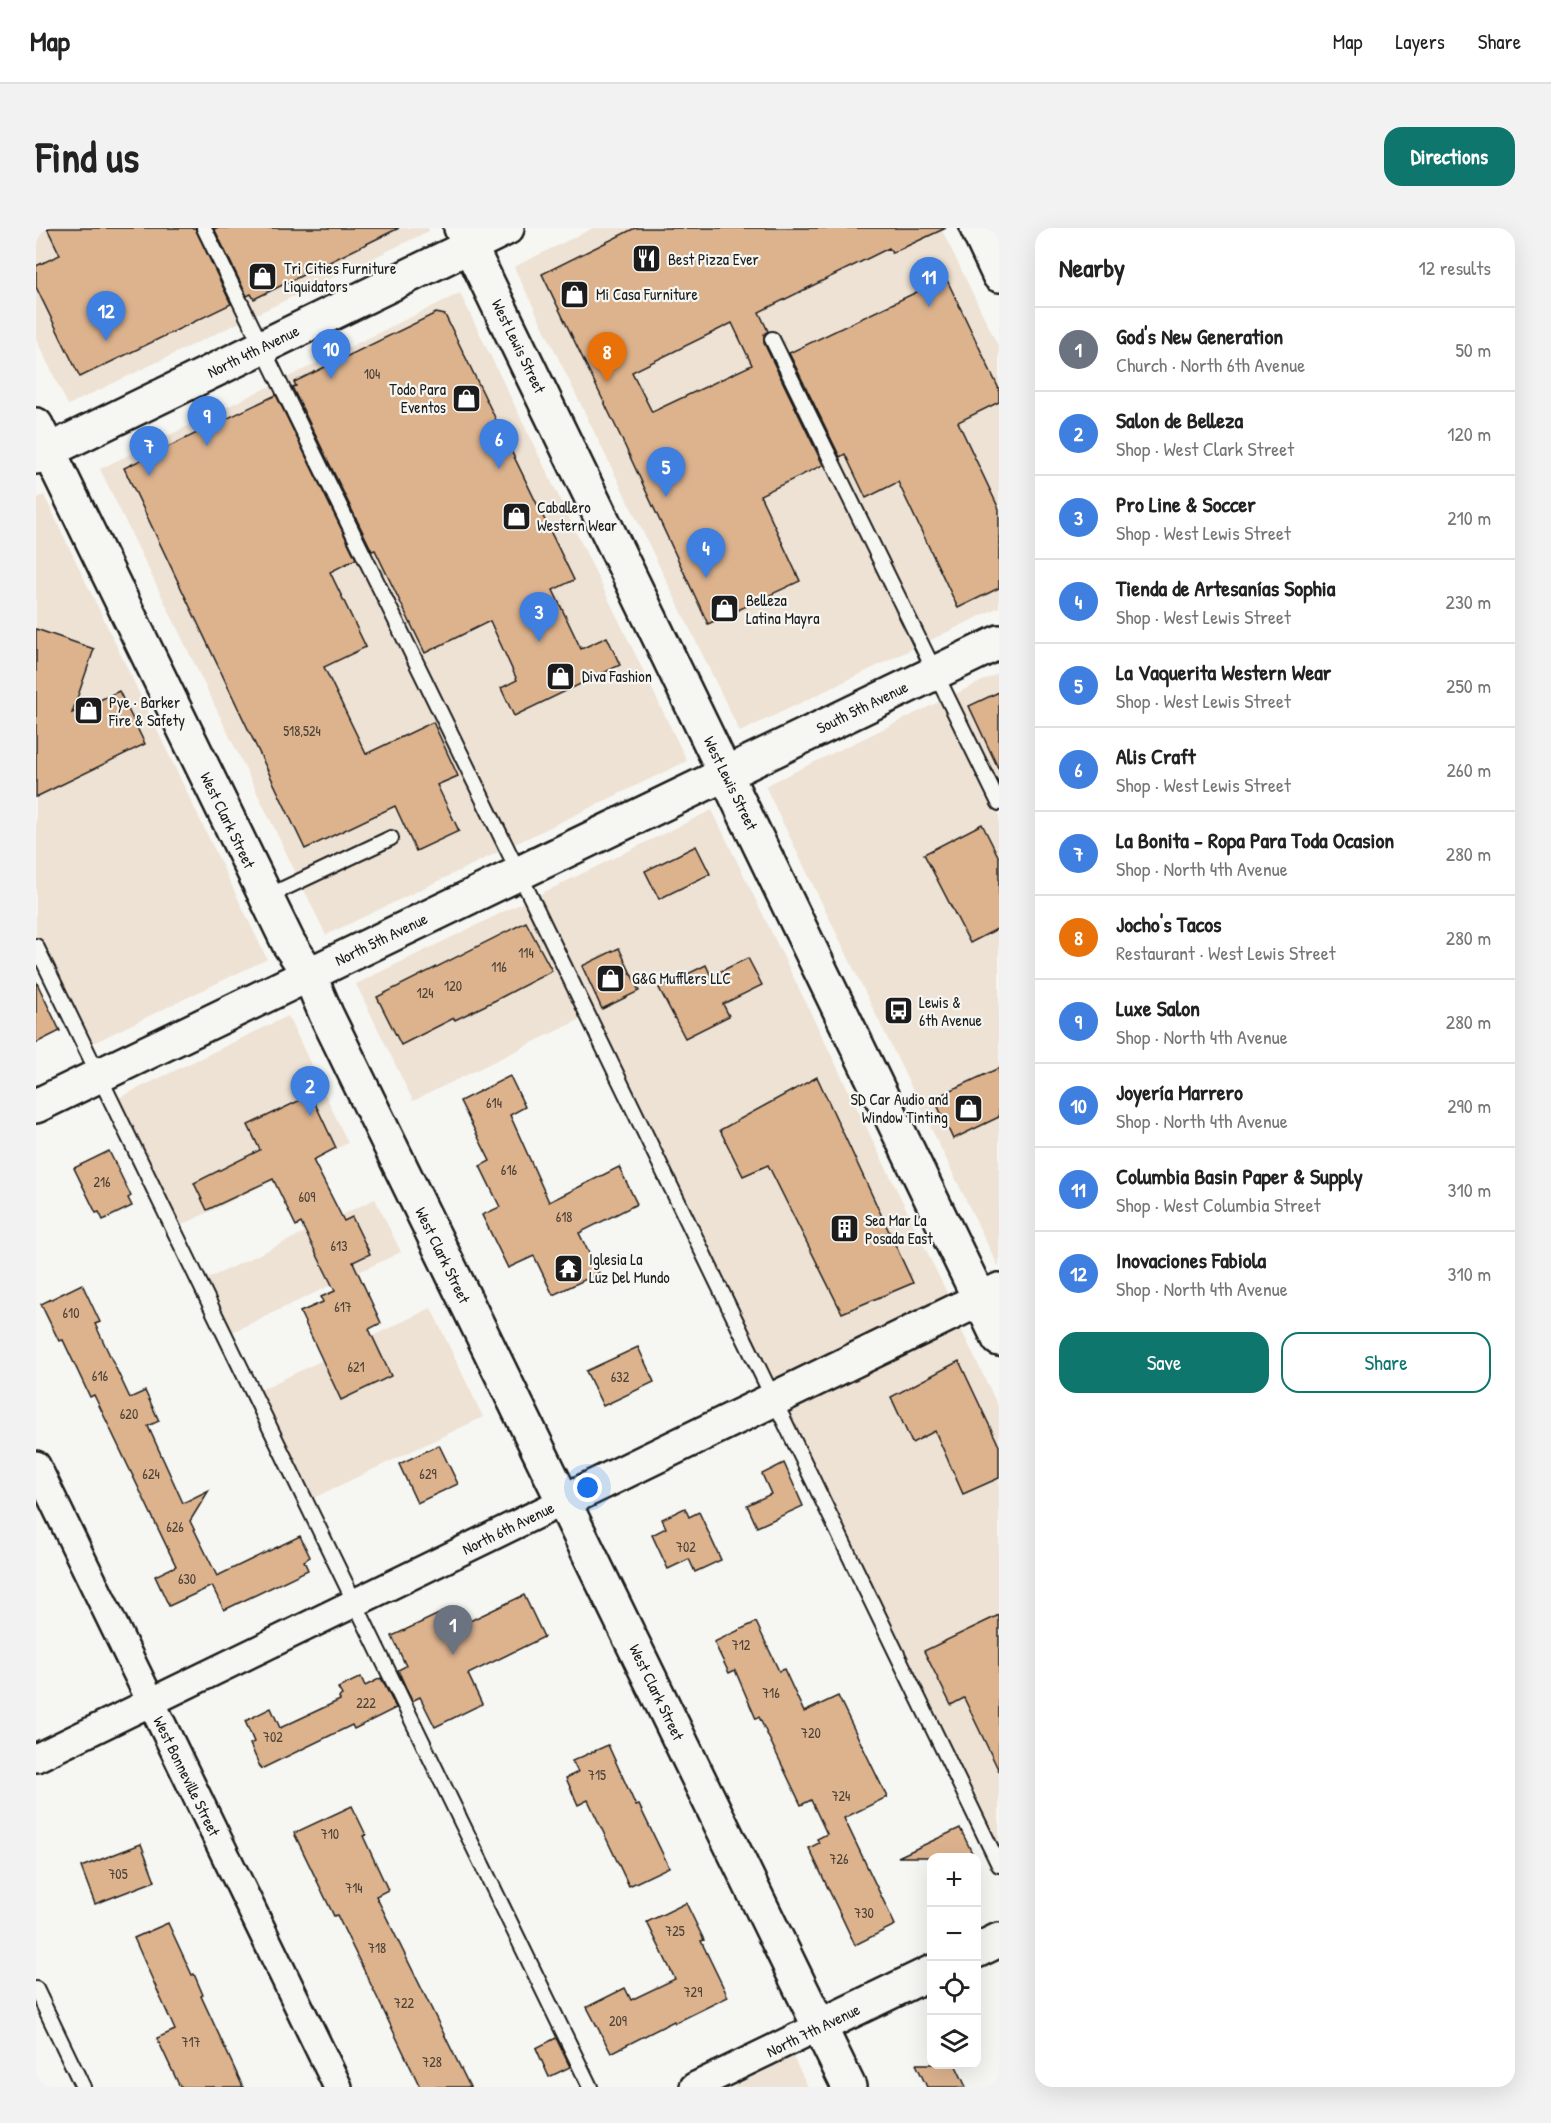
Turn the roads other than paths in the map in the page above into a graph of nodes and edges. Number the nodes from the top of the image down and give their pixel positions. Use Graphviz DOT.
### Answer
graph roads {
  1 [pos="204,228"];
  2 [pos="507,228"];
  3 [pos="986,236"];
  4 [pos="466,237"];
  5 [pos="999,275"];
  6 [pos="772,339"];
  7 [pos="261,347"];
  8 [pos="40,444"];
  9 [pos="999,642"];
  10 [pos="935,673"];
  11 [pos="726,773"];
  12 [pos="999,803"];
  13 [pos="391,838"];
  14 [pos="519,873"];
  15 [pos="266,897"];
  16 [pos="36,946"];
  17 [pos="309,974"];
  18 [pos="100,1075"];
  19 [pos="36,1106"];
  20 [pos="989,1295"];
  21 [pos="999,1339"];
  22 [pos="772,1400"];
  23 [pos="36,1465"];
  24 [pos="564,1501"];
  25 [pos="355,1603"];
  26 [pos="151,1702"];
  27 [pos="36,1758"];
  28 [pos="999,1865"];
  29 [pos="999,1940"];
  30 [pos="981,1949"];
  31 [pos="927,1974"];
  32 [pos="36,1989"];
  33 [pos="820,2026"];
  34 [pos="83,2087"];
  35 [pos="338,2087"];
  36 [pos="590,2087"];
  37 [pos="694,2087"];
  38 [pos="849,2087"];
  1 -- 7 [label="lane"];
  2 -- 4 [label="street, North 4th Avenue"];
  3 -- 5 [label="street"];
  4 -- 7 [label="street, North 4th Avenue"];
  4 -- 11 [label="street, West Lewis Street"];
  6 -- 10 [label="lane"];
  7 -- 8 [label="street, North 4th Avenue"];
  7 -- 14 [label="lane"];
  8 -- 15 [label="street, West Clark Street"];
  9 -- 10 [label="street, South 5th Avenue"];
  10 -- 11 [label="street, South 5th Avenue"];
  10 -- 12 [label="lane"];
  11 -- 14 [label="street, North 5th Avenue"];
  11 -- 20 [label="street, West Lewis Street"];
  13 -- 15 [label="lane"];
  14 -- 17 [label="street, North 5th Avenue"];
  14 -- 22 [label="lane"];
  15 -- 17 [label="street, West Clark Street"];
  16 -- 18 [label="lane"];
  17 -- 18 [label="street, North 5th Avenue"];
  17 -- 24 [label="street, West Clark Street"];
  18 -- 19 [label="street, North 5th Avenue"];
  18 -- 25 [label="lane"];
  20 -- 21 [label="street, West Lewis Street"];
  20 -- 22 [label="street, North 6th Avenue"];
  22 -- 24 [label="street, North 6th Avenue"];
  22 -- 28 [label="lane"];
  23 -- 26 [label="street, West Bonneville Street"];
  24 -- 25 [label="street, North 6th Avenue"];
  24 -- 33 [label="street, West Clark Street"];
  25 -- 26 [label="street, North 6th Avenue"];
  25 -- 36 [label="lane"];
  26 -- 27 [label="street, North 6th Avenue"];
  26 -- 35 [label="street, West Bonneville Street"];
  29 -- 30 [label="street"];
  31 -- 33 [label="street, North 7th Avenue"];
  32 -- 34 [label="lane"];
  33 -- 37 [label="street, North 7th Avenue"];
  33 -- 38 [label="street, West Clark Street"];
}
